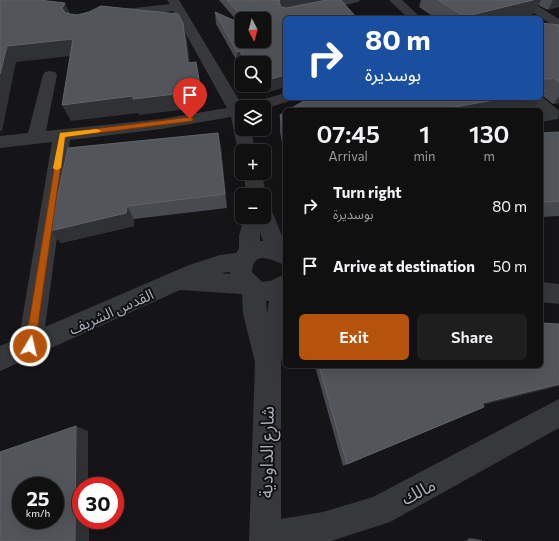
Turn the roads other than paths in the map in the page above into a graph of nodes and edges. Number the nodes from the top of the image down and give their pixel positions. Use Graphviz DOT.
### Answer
graph roads {
  1 [pos="354,0"];
  2 [pos="395,0"];
  3 [pos="520,0"];
  4 [pos="175,4"];
  5 [pos="301,11"];
  6 [pos="104,16"];
  7 [pos="413,16"];
  8 [pos="559,25"];
  9 [pos="50,75"];
  10 [pos="283,99"];
  11 [pos="536,100"];
  12 [pos="271,102"];
  13 [pos="235,103"];
  14 [pos="235,111"];
  15 [pos="543,117"];
  16 [pos="62,135"];
  17 [pos="36,137"];
  18 [pos="0,142"];
  19 [pos="252,224"];
  20 [pos="268,224"];
  21 [pos="282,254"];
  22 [pos="248,272"];
  23 [pos="283,286"];
  24 [pos="543,292"];
  25 [pos="283,293"];
  26 [pos="559,294"];
  27 [pos="30,346"];
  28 [pos="0,359"];
  29 [pos="268,362"];
  30 [pos="559,413"];
  31 [pos="265,539"];
  1 -- 5 [label="street"];
  2 -- 7 [label="street"];
  3 -- 8 [label="street"];
  4 -- 6 [label="street"];
  4 -- 13 [label="street"];
  9 -- 17 [label="street"];
  10 -- 12 [label="street"];
  11 -- 15 [label="street"];
  14 -- 16 [label="street"];
  16 -- 17 [label="street"];
  16 -- 27 [label="street"];
  17 -- 18 [label="street"];
  19 -- 22 [label="street, شارع الداودية"];
  20 -- 21 [label="street"];
  21 -- 22 [label="street"];
  22 -- 23 [label="street"];
  22 -- 27 [label="street, القدس الشريف"];
  22 -- 29 [label="street, شارع الداودية"];
  24 -- 26 [label="street"];
  25 -- 29 [label="street, شارع الداودية"];
  27 -- 28 [label="street, القدس الشريف"];
  29 -- 31 [label="street, شارع الداودية"];
  30 -- 31 [label="street, مالك"];
}
